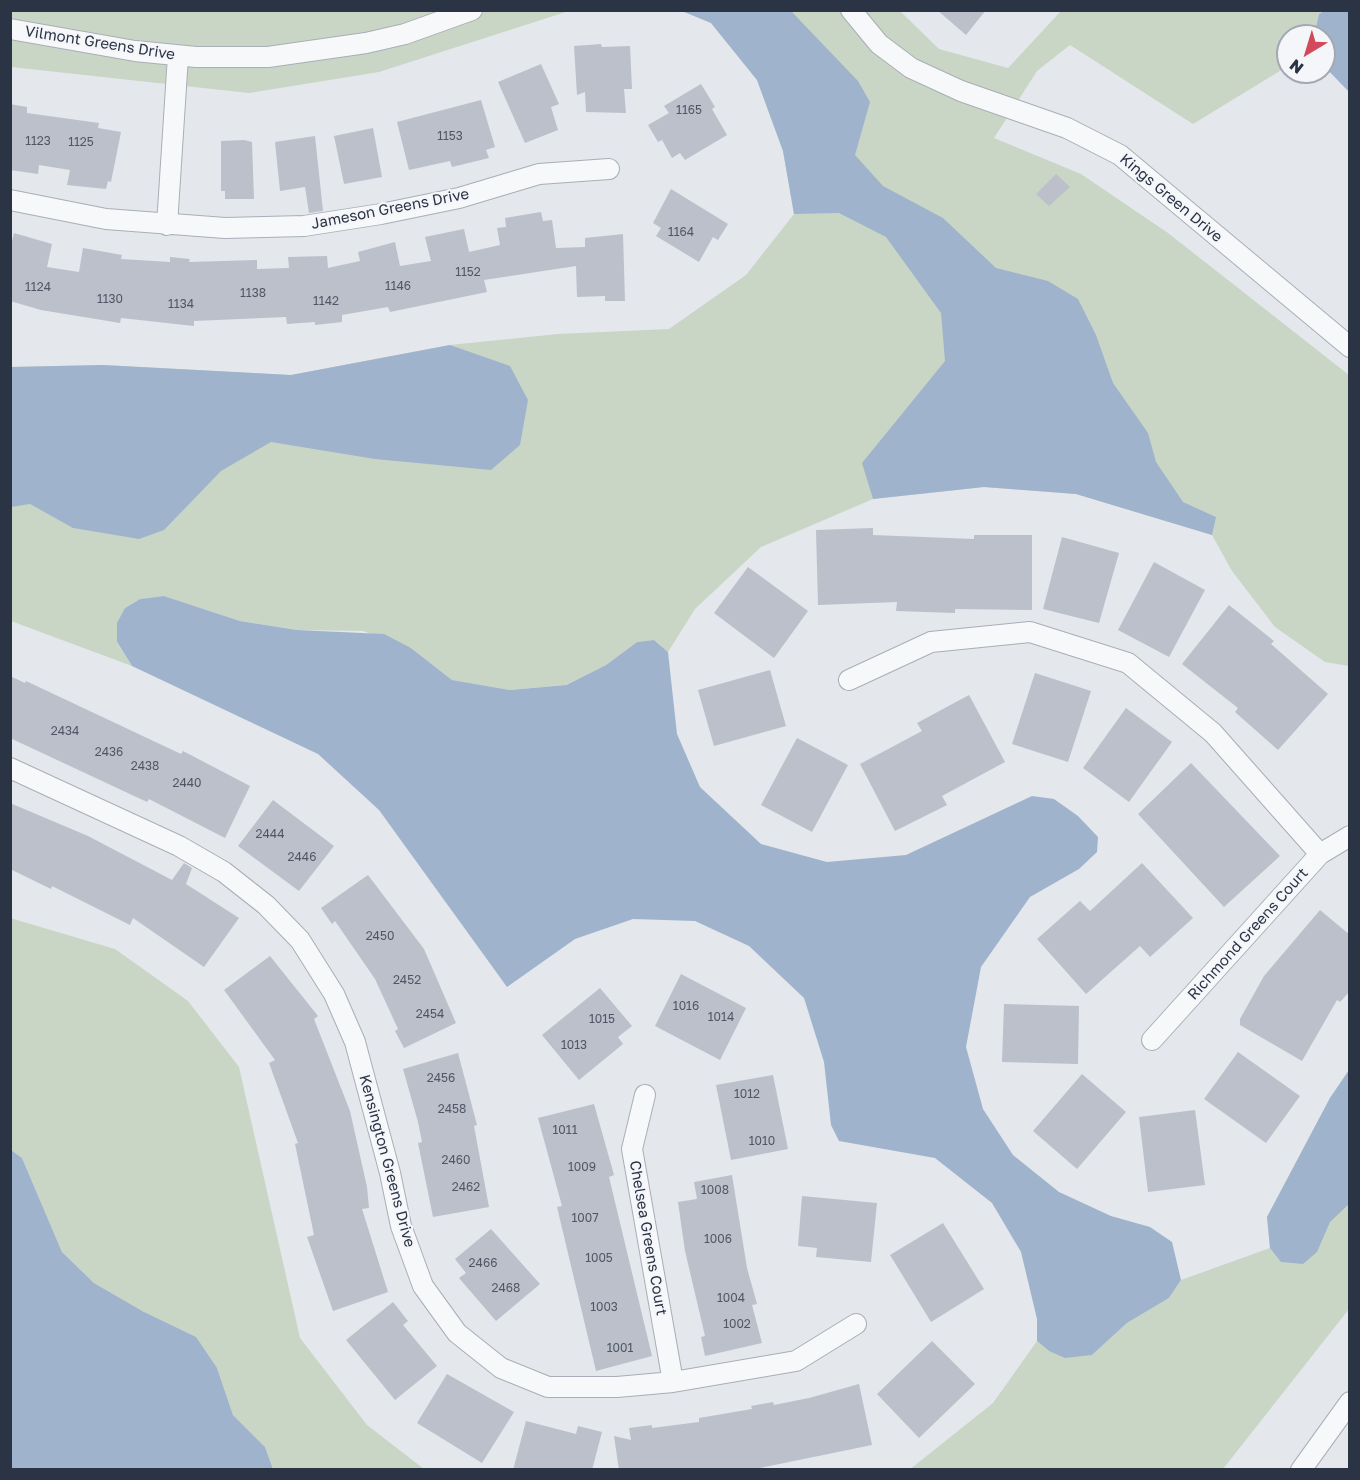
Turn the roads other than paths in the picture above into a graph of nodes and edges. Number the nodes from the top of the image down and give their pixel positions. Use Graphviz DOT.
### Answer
graph roads {
  1 [pos="472,10"];
  2 [pos="852,11"];
  3 [pos="10,29"];
  4 [pos="178,56"];
  5 [pos="609,170"];
  6 [pos="10,200"];
  7 [pos="167,225"];
  8 [pos="1350,347"];
  9 [pos="849,680"];
  10 [pos="10,768"];
  11 [pos="1350,836"];
  12 [pos="1320,854"];
  13 [pos="1152,1040"];
  14 [pos="645,1095"];
  15 [pos="856,1323"];
  16 [pos="673,1382"];
  17 [pos="1350,1402"];
  18 [pos="1301,1470"];
  1 -- 4 [label="street, Vilmont Greens Drive"];
  2 -- 8 [label="street, Kings Green Drive"];
  3 -- 4 [label="street, Vilmont Greens Drive"];
  4 -- 7 [label="street"];
  5 -- 7 [label="street, Jameson Greens Drive"];
  6 -- 7 [label="street, Jameson Greens Drive"];
  9 -- 12 [label="street"];
  10 -- 16 [label="street, Kensington Greens Drive"];
  11 -- 12 [label="street, Richmond Greens Court"];
  12 -- 13 [label="street, Richmond Greens Court"];
  14 -- 16 [label="street, Chelsea Greens Court"];
  15 -- 16 [label="street, Kensington Greens Drive"];
  17 -- 18 [label="street"];
}
